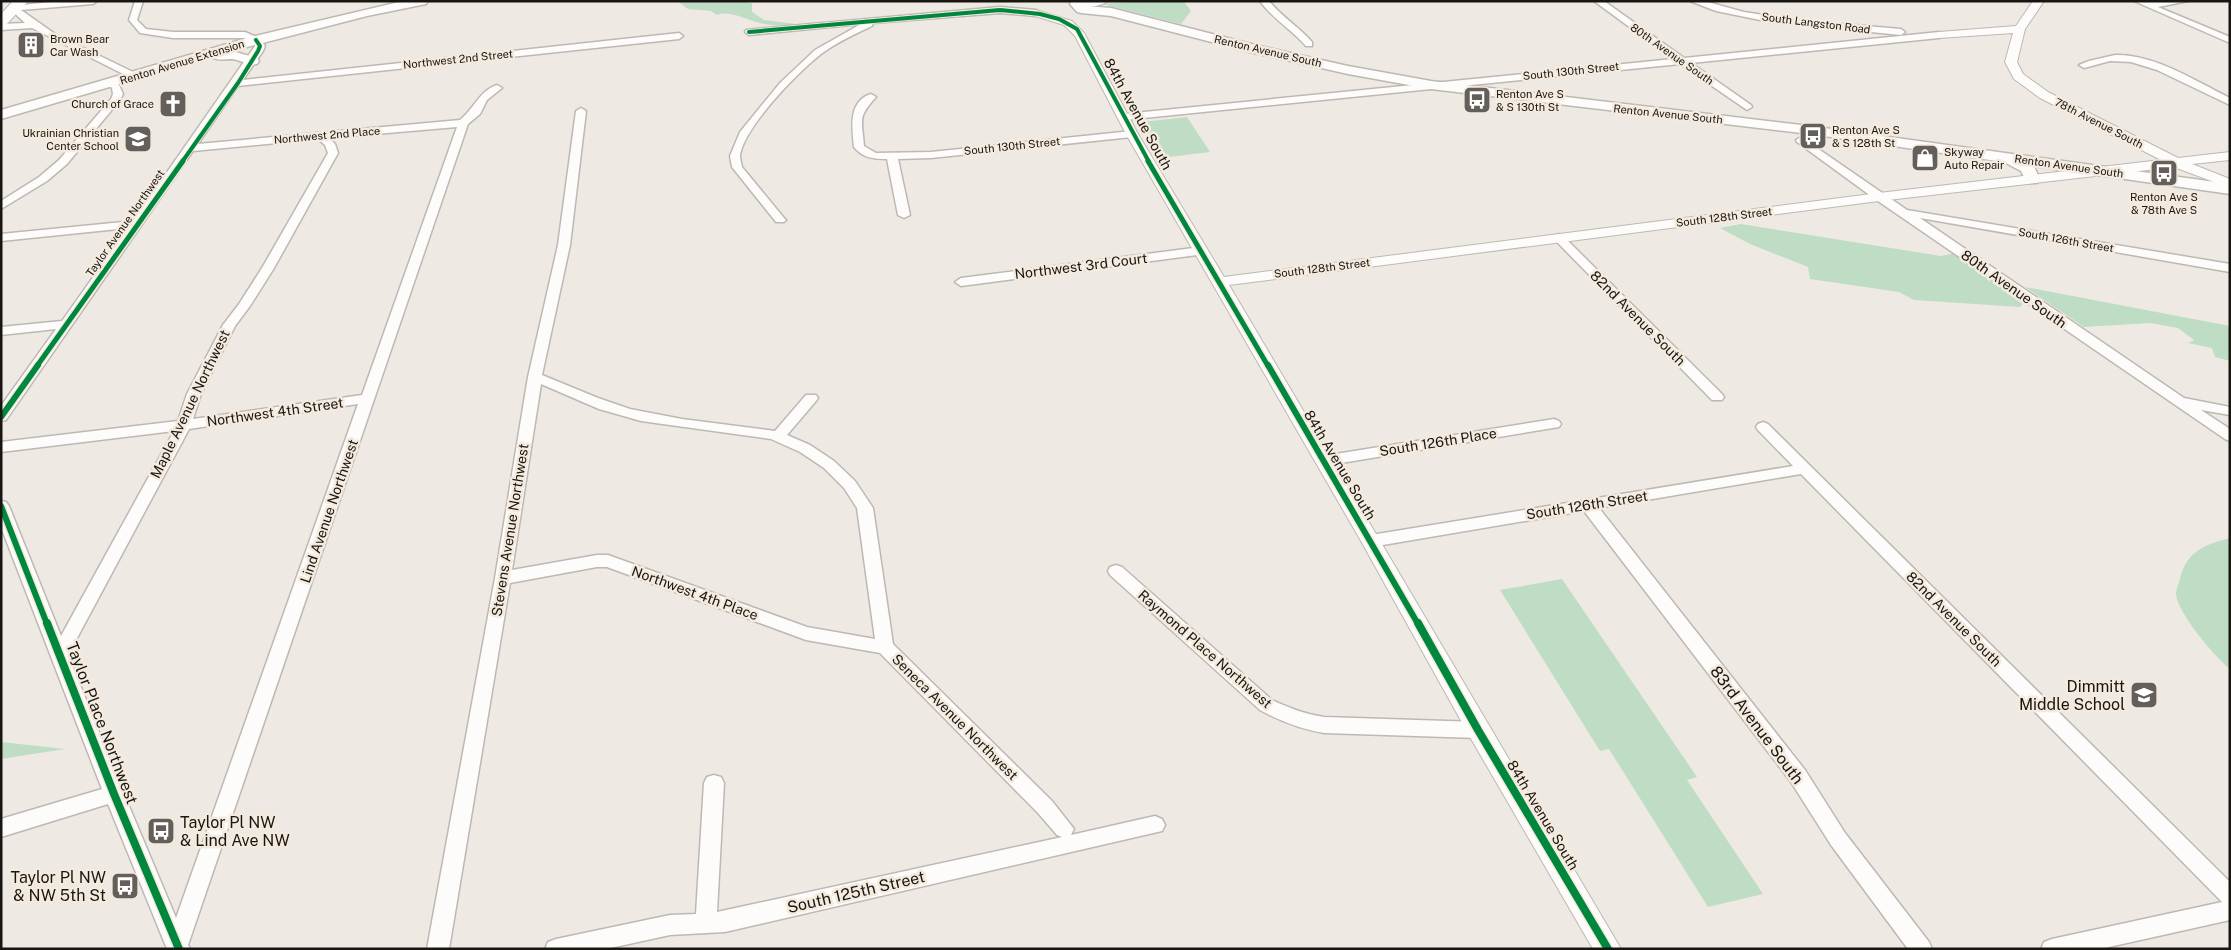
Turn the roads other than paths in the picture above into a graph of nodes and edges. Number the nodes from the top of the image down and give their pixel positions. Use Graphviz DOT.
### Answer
graph roads {
  1 [pos="93,1"];
  2 [pos="139,1"];
  3 [pos="422,1"];
  4 [pos="1264,1"];
  5 [pos="1598,1"];
  6 [pos="1694,1"];
  7 [pos="2039,1"];
  8 [pos="2184,1"];
  9 [pos="1070,3"];
  10 [pos="2143,3"];
  11 [pos="11,4"];
  12 [pos="1107,7"];
  13 [pos="1036,13"];
  14 [pos="879,19"];
  15 [pos="1,22"];
  16 [pos="34,25"];
  17 [pos="1,27"];
  18 [pos="2018,29"];
  19 [pos="749,32"];
  20 [pos="2230,32"];
  21 [pos="2216,34"];
  22 [pos="1939,35"];
  23 [pos="679,36"];
  24 [pos="256,40"];
  25 [pos="2230,40"];
  26 [pos="1309,44"];
  27 [pos="194,58"];
  28 [pos="1680,60"];
  29 [pos="252,61"];
  30 [pos="2084,65"];
  31 [pos="134,76"];
  32 [pos="111,83"];
  33 [pos="238,83"];
  34 [pos="1431,85"];
  35 [pos="497,88"];
  36 [pos="871,97"];
  37 [pos="2230,102"];
  38 [pos="1747,107"];
  39 [pos="581,111"];
  40 [pos="1,115"];
  41 [pos="1124,117"];
  42 [pos="463,123"];
  43 [pos="1132,134"];
  44 [pos="320,136"];
  45 [pos="1801,140"];
  46 [pos="191,148"];
  47 [pos="2230,156"];
  48 [pos="892,157"];
  49 [pos="2005,157"];
  50 [pos="2177,163"];
  51 [pos="2112,172"];
  52 [pos="2032,180"];
  53 [pos="2230,184"];
  54 [pos="2230,189"];
  55 [pos="18,196"];
  56 [pos="1879,198"];
  57 [pos="1,206"];
  58 [pos="1903,212"];
  59 [pos="904,214"];
  60 [pos="1,218"];
  61 [pos="780,220"];
  62 [pos="136,224"];
  63 [pos="1,238"];
  64 [pos="1559,238"];
  65 [pos="1201,251"];
  66 [pos="2230,268"];
  67 [pos="961,282"];
  68 [pos="1219,282"];
  69 [pos="67,324"];
  70 [pos="1,331"];
  71 [pos="535,377"];
  72 [pos="1717,397"];
  73 [pos="369,398"];
  74 [pos="811,398"];
  75 [pos="2177,400"];
  76 [pos="2230,411"];
  77 [pos="1,417"];
  78 [pos="1554,424"];
  79 [pos="184,425"];
  80 [pos="1763,427"];
  81 [pos="778,436"];
  82 [pos="2230,436"];
  83 [pos="1,447"];
  84 [pos="1323,461"];
  85 [pos="1804,469"];
  86 [pos="1588,505"];
  87 [pos="1,506"];
  88 [pos="1371,542"];
  89 [pos="1116,571"];
  90 [pos="503,578"];
  91 [pos="885,647"];
  92 [pos="60,654"];
  93 [pos="1478,730"];
  94 [pos="714,783"];
  95 [pos="114,794"];
  96 [pos="1155,825"];
  97 [pos="1,828"];
  98 [pos="1064,829"];
  99 [pos="2230,896"];
  100 [pos="2230,910"];
  101 [pos="706,922"];
  102 [pos="178,947"];
  103 [pos="438,949"];
  104 [pos="556,949"];
  105 [pos="1608,949"];
  106 [pos="1921,949"];
  107 [pos="2052,949"];
  1 -- 11 [label="street"];
  2 -- 24 [label="street"];
  3 -- 24 [label="main road, Renton Avenue Extension"];
  4 -- 26 [label="street"];
  5 -- 28 [label="street, 80th Avenue South"];
  6 -- 22 [label="street, South Langston Road"];
  7 -- 18 [label="street"];
  8 -- 10 [label="street"];
  9 -- 12 [label="main road, Renton Avenue South"];
  10 -- 21 [label="street"];
  11 -- 15 [label="main road"];
  11 -- 16 [label="street"];
  12 -- 34 [label="main road, Renton Avenue South"];
  13 -- 14 [label="street"];
  13 -- 41 [label="street, 84th Avenue South"];
  14 -- 19 [label="street"];
  14 -- 61 [label="street"];
  16 -- 17 [label="street"];
  16 -- 31 [label="street"];
  18 -- 22 [label="street, South 130th Street"];
  18 -- 50 [label="street, 78th Avenue South"];
  20 -- 21 [label="street"];
  21 -- 25 [label="street"];
  22 -- 28 [label="street, South 130th Street"];
  23 -- 33 [label="street, Northwest 2nd Street"];
  24 -- 27 [label="main road, Renton Avenue Extension"];
  24 -- 29 [label="street, Taylor Avenue Northwest"];
  27 -- 29 [label="main road"];
  27 -- 31 [label="main road, Renton Avenue Extension"];
  28 -- 34 [label="street, South 130th Street"];
  28 -- 38 [label="street, 80th Avenue South"];
  29 -- 33 [label="street, Taylor Avenue Northwest"];
  30 -- 37 [label="street"];
  31 -- 32 [label="main road, Renton Avenue Extension"];
  32 -- 40 [label="main road, Renton Avenue Extension"];
  32 -- 55 [label="street"];
  33 -- 46 [label="street, Taylor Avenue Northwest"];
  34 -- 41 [label="street, South 130th Street"];
  34 -- 49 [label="main road, Renton Avenue South"];
  35 -- 42 [label="street, Lind Avenue Northwest"];
  36 -- 48 [label="street, South 130th Street"];
  39 -- 71 [label="street, Stevens Avenue Northwest"];
  41 -- 43 [label="street, 84th Avenue South"];
  42 -- 44 [label="street, Northwest 2nd Place"];
  42 -- 73 [label="street, Lind Avenue Northwest"];
  43 -- 48 [label="street, South 130th Street"];
  43 -- 65 [label="street, 84th Avenue South"];
  44 -- 46 [label="street, Northwest 2nd Place"];
  44 -- 79 [label="street, Maple Avenue Northwest"];
  45 -- 56 [label="street, 80th Avenue South"];
  46 -- 62 [label="street, Taylor Avenue Northwest"];
  47 -- 50 [label="street, South 128th Street"];
  48 -- 59 [label="street"];
  49 -- 51 [label="main road, Renton Avenue South"];
  49 -- 52 [label="main road"];
  50 -- 51 [label="street, South 128th Street"];
  50 -- 53 [label="street, 78th Avenue South"];
  51 -- 52 [label="street, South 128th Street"];
  51 -- 54 [label="main road, Renton Avenue South"];
  52 -- 56 [label="street, South 128th Street"];
  55 -- 57 [label="street"];
  55 -- 60 [label="street"];
  56 -- 58 [label="street, 80th Avenue South"];
  56 -- 64 [label="street, South 128th Street"];
  58 -- 66 [label="street, South 126th Street"];
  58 -- 75 [label="street, 80th Avenue South"];
  62 -- 63 [label="street"];
  62 -- 69 [label="street, Taylor Avenue Northwest"];
  64 -- 68 [label="street, South 128th Street"];
  64 -- 72 [label="street, 82nd Avenue South"];
  65 -- 67 [label="street, Northwest 3rd Court"];
  65 -- 68 [label="street, 84th Avenue South"];
  68 -- 84 [label="street, 84th Avenue South"];
  69 -- 70 [label="street"];
  69 -- 77 [label="street, Taylor Avenue Northwest"];
  71 -- 81 [label="street, Seneca Avenue Northwest"];
  71 -- 90 [label="street, Stevens Avenue Northwest"];
  73 -- 79 [label="street, Northwest 4th Street"];
  73 -- 102 [label="street, Lind Avenue Northwest"];
  74 -- 81 [label="street"];
  75 -- 76 [label="street"];
  75 -- 82 [label="street, 80th Avenue South"];
  78 -- 84 [label="street, South 126th Place"];
  79 -- 83 [label="street, Northwest 4th Street"];
  79 -- 92 [label="street, Maple Avenue Northwest"];
  80 -- 85 [label="street, 82nd Avenue South"];
  81 -- 91 [label="street, Seneca Avenue Northwest"];
  84 -- 88 [label="street, 84th Avenue South"];
  85 -- 86 [label="street, South 126th Street"];
  85 -- 99 [label="street, 82nd Avenue South"];
  86 -- 88 [label="street, South 126th Street"];
  86 -- 106 [label="street, 83rd Avenue South"];
  87 -- 92 [label="street, Taylor Place Northwest"];
  88 -- 93 [label="street, 84th Avenue South"];
  89 -- 93 [label="street, Raymond Place Northwest"];
  90 -- 91 [label="street, Northwest 4th Place"];
  90 -- 103 [label="street, Stevens Avenue Northwest"];
  91 -- 98 [label="street, Seneca Avenue Northwest"];
  92 -- 95 [label="street, Taylor Place Northwest"];
  93 -- 105 [label="street, 84th Avenue South"];
  94 -- 101 [label="street"];
  95 -- 97 [label="street"];
  95 -- 102 [label="street, Taylor Place Northwest"];
  96 -- 101 [label="street, South 125th Street"];
  100 -- 107 [label="street"];
  101 -- 104 [label="street, South 125th Street"];
}
